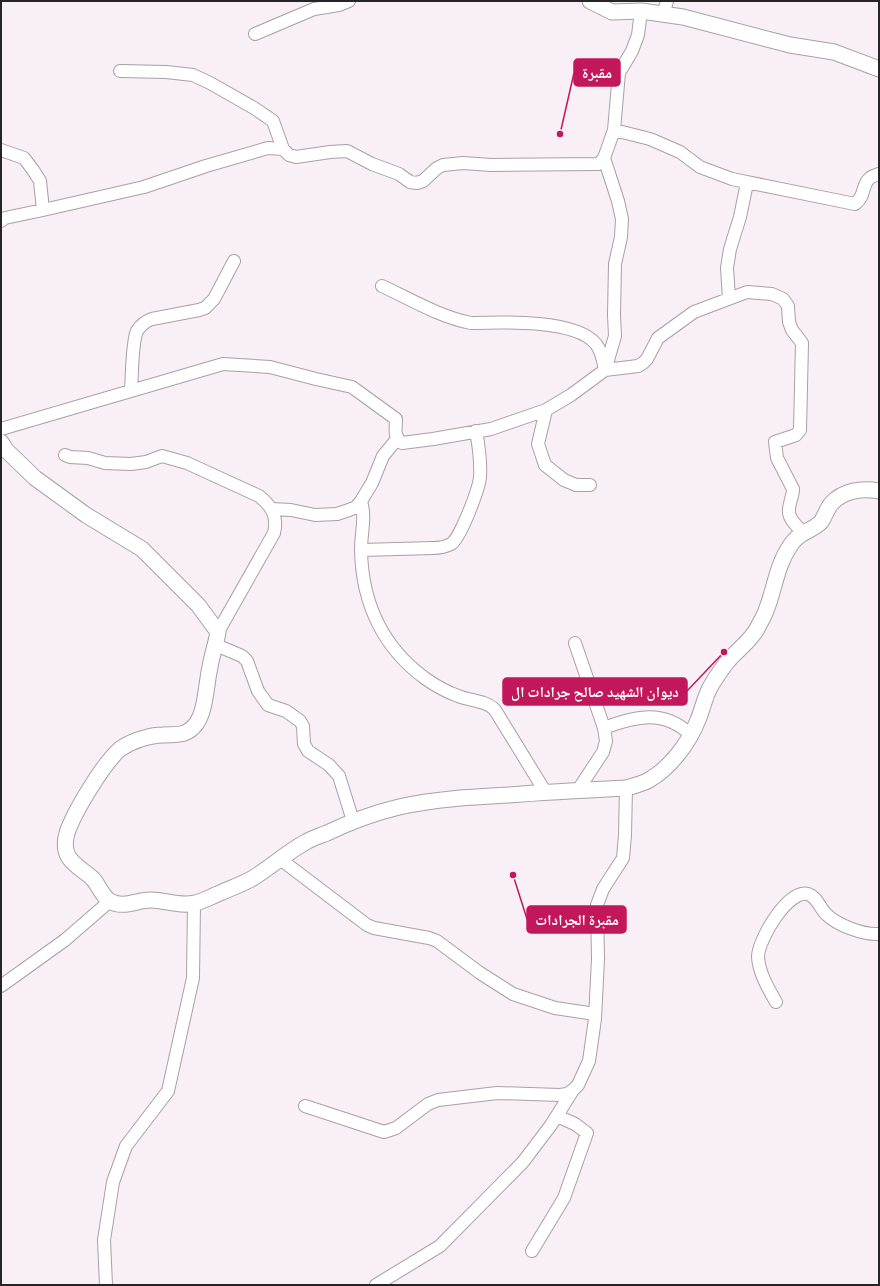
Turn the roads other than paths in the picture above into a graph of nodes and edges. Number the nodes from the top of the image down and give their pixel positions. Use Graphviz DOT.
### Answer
graph roads {
  1 [pos="349,1"];
  2 [pos="590,1"];
  3 [pos="665,8"];
  4 [pos="641,11"];
  5 [pos="255,34"];
  6 [pos="879,69"];
  7 [pos="120,71"];
  8 [pos="614,130"];
  9 [pos="283,149"];
  10 [pos="1,150"];
  11 [pos="604,158"];
  12 [pos="879,174"];
  13 [pos="747,183"];
  14 [pos="43,210"];
  15 [pos="1,221"];
  16 [pos="234,261"];
  17 [pos="382,286"];
  18 [pos="729,298"];
  19 [pos="605,370"];
  20 [pos="131,390"];
  21 [pos="546,410"];
  22 [pos="1,429"];
  23 [pos="476,432"];
  24 [pos="397,439"];
  25 [pos="1,442"];
  26 [pos="65,455"];
  27 [pos="590,486"];
  28 [pos="879,491"];
  29 [pos="361,501"];
  30 [pos="271,509"];
  31 [pos="804,534"];
  32 [pos="361,550"];
  33 [pos="217,639"];
  34 [pos="575,643"];
  35 [pos="604,728"];
  36 [pos="691,735"];
  37 [pos="626,788"];
  38 [pos="578,790"];
  39 [pos="546,792"];
  40 [pos="353,821"];
  41 [pos="280,859"];
  42 [pos="110,901"];
  43 [pos="194,904"];
  44 [pos="879,934"];
  45 [pos="1,986"];
  46 [pos="776,1002"];
  47 [pos="595,1014"];
  48 [pos="573,1090"];
  49 [pos="305,1106"];
  50 [pos="557,1116"];
  51 [pos="532,1251"];
  52 [pos="106,1285"];
  53 [pos="376,1285"];
  1 -- 5 [label="street"];
  2 -- 4 [label="street"];
  3 -- 4 [label="street"];
  3 -- 6 [label="street"];
  4 -- 8 [label="street"];
  7 -- 9 [label="street"];
  8 -- 11 [label="street"];
  8 -- 13 [label="street"];
  9 -- 11 [label="street"];
  9 -- 14 [label="street"];
  10 -- 14 [label="street"];
  11 -- 19 [label="street"];
  12 -- 13 [label="street"];
  13 -- 18 [label="street"];
  14 -- 15 [label="street"];
  16 -- 20 [label="street"];
  17 -- 19 [label="street"];
  18 -- 19 [label="street"];
  18 -- 31 [label="street"];
  19 -- 21 [label="street"];
  20 -- 22 [label="street"];
  20 -- 24 [label="street"];
  21 -- 23 [label="street"];
  21 -- 27 [label="street"];
  23 -- 24 [label="street"];
  23 -- 32 [label="street"];
  24 -- 29 [label="street"];
  25 -- 33 [label="street"];
  26 -- 30 [label="street"];
  28 -- 31 [label="street"];
  29 -- 30 [label="street"];
  29 -- 32 [label="street"];
  30 -- 33 [label="street"];
  31 -- 36 [label="street"];
  32 -- 39 [label="street"];
  33 -- 40 [label="street"];
  33 -- 42 [label="street"];
  34 -- 35 [label="street"];
  35 -- 36 [label="street"];
  35 -- 38 [label="street"];
  36 -- 37 [label="street"];
  37 -- 38 [label="street"];
  37 -- 47 [label="street"];
  38 -- 39 [label="street"];
  39 -- 40 [label="street"];
  40 -- 41 [label="street"];
  41 -- 43 [label="street"];
  41 -- 47 [label="street"];
  42 -- 43 [label="street"];
  42 -- 45 [label="street"];
  43 -- 52 [label="street"];
  44 -- 46 [label="street"];
  47 -- 48 [label="street"];
  48 -- 49 [label="street"];
  48 -- 50 [label="street"];
  50 -- 51 [label="street"];
  50 -- 53 [label="street"];
}
